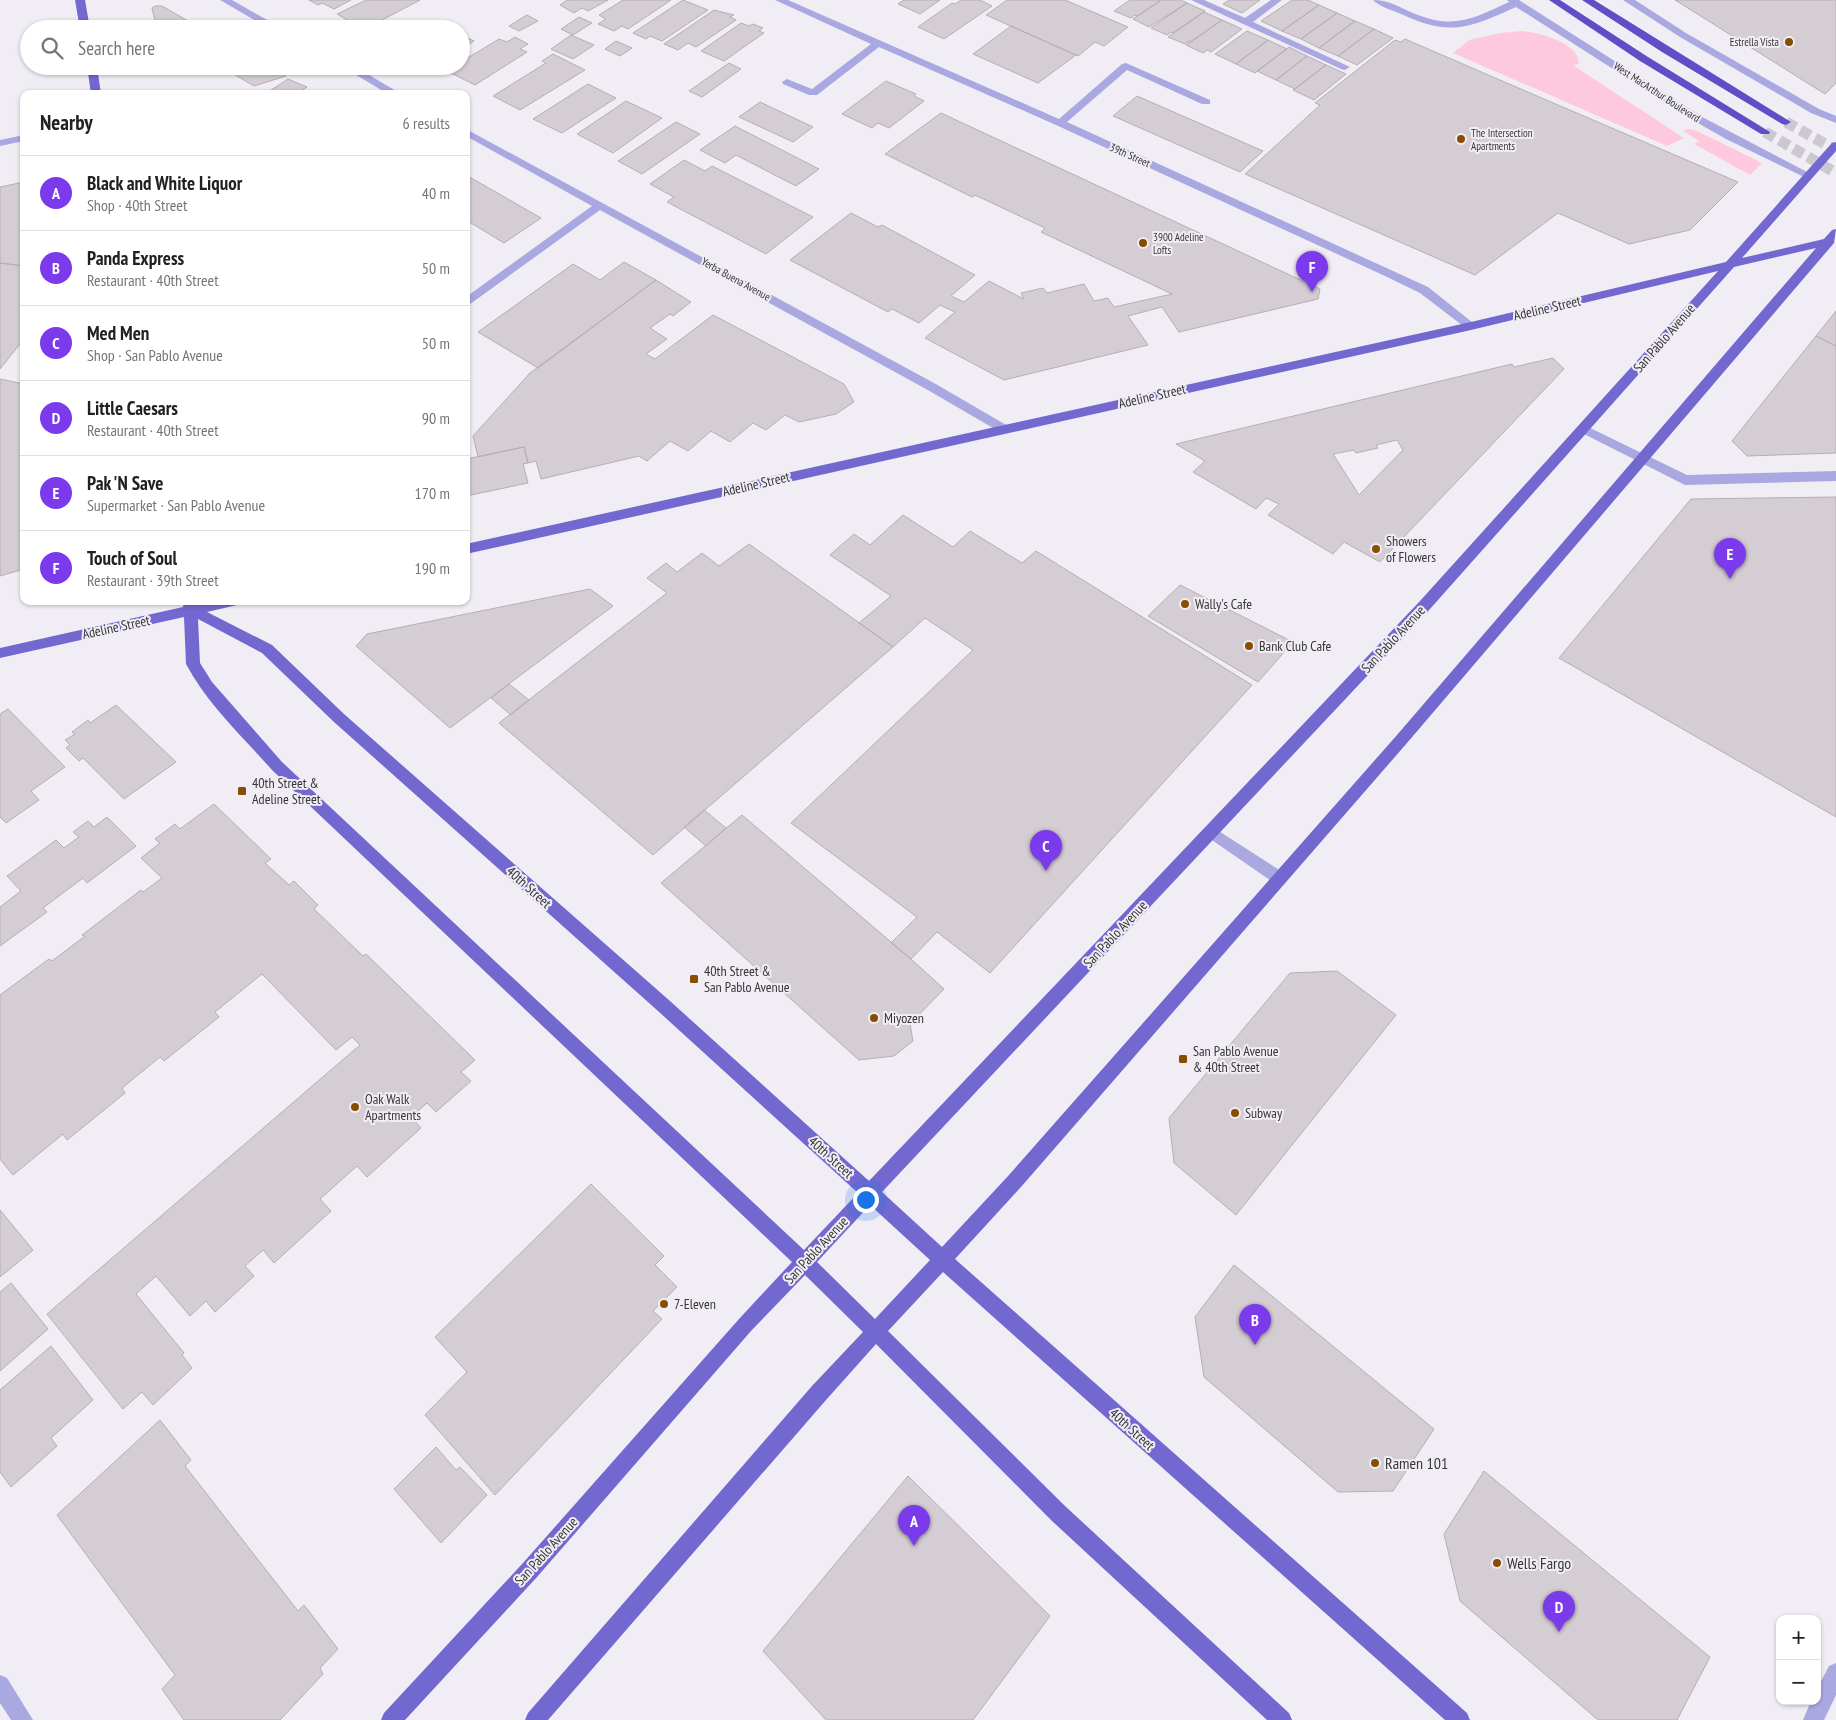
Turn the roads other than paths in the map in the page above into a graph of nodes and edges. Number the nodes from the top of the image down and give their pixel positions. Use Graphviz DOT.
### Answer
graph roads {
  1 [pos="80,0"];
  2 [pos="225,0"];
  3 [pos="780,0"];
  4 [pos="1196,0"];
  5 [pos="1277,0"];
  6 [pos="1378,0"];
  7 [pos="1554,0"];
  8 [pos="1587,0"];
  9 [pos="1628,0"];
  10 [pos="1514,1"];
  11 [pos="83,20"];
  12 [pos="262,20"];
  13 [pos="1246,22"];
  14 [pos="878,43"];
  15 [pos="1345,67"];
  16 [pos="93,75"];
  17 [pos="362,75"];
  18 [pos="787,82"];
  19 [pos="95,90"];
  20 [pos="389,90"];
  21 [pos="1206,102"];
  22 [pos="1836,120"];
  23 [pos="1786,122"];
  24 [pos="1060,123"];
  25 [pos="1766,132"];
  26 [pos="470,134"];
  27 [pos="20,139"];
  28 [pos="0,143"];
  29 [pos="1836,145"];
  30 [pos="1808,175"];
  31 [pos="600,205"];
  32 [pos="1836,232"];
  33 [pos="1833,241"];
  34 [pos="1726,267"];
  35 [pos="470,300"];
  36 [pos="1471,326"];
  37 [pos="1004,429"];
  38 [pos="1584,429"];
  39 [pos="1641,458"];
  40 [pos="1836,476"];
  41 [pos="470,548"];
  42 [pos="191,606"];
  43 [pos="0,653"];
  44 [pos="1211,832"];
  45 [pos="1279,878"];
  46 [pos="870,1192"];
  47 [pos="942,1259"];
  48 [pos="805,1262"];
  49 [pos="876,1331"];
  50 [pos="1836,1673"];
  51 [pos="0,1686"];
  52 [pos="23,1720"];
  53 [pos="391,1720"];
  54 [pos="535,1720"];
  55 [pos="1282,1720"];
  56 [pos="1460,1720"];
  57 [pos="1814,1720"];
  1 -- 11 [label="main road"];
  2 -- 12 [label="street"];
  3 -- 14 [label="street, 39th Street"];
  4 -- 13 [label="street"];
  5 -- 13 [label="street"];
  6 -- 10 [label="street"];
  7 -- 25 [label="highway"];
  8 -- 23 [label="highway"];
  9 -- 22 [label="street"];
  10 -- 30 [label="street, West MacArthur Boulevard"];
  13 -- 15 [label="street"];
  14 -- 18 [label="street"];
  14 -- 24 [label="street, 39th Street"];
  16 -- 19 [label="main road"];
  17 -- 20 [label="street"];
  21 -- 24 [label="street"];
  24 -- 36 [label="street, 39th Street"];
  26 -- 31 [label="street, Yerba Buena Avenue"];
  27 -- 28 [label="street"];
  29 -- 30 [label="main road, San Pablo Avenue"];
  30 -- 34 [label="main road, San Pablo Avenue"];
  31 -- 35 [label="street"];
  31 -- 37 [label="street, Yerba Buena Avenue"];
  32 -- 33 [label="main road"];
  33 -- 34 [label="main road, Adeline Street"];
  33 -- 39 [label="main road"];
  34 -- 36 [label="main road, Adeline Street"];
  34 -- 38 [label="main road, San Pablo Avenue"];
  36 -- 37 [label="main road, Adeline Street"];
  37 -- 41 [label="main road, Adeline Street"];
  38 -- 39 [label="street"];
  38 -- 44 [label="main road, San Pablo Avenue"];
  39 -- 40 [label="street"];
  39 -- 45 [label="main road"];
  42 -- 43 [label="main road, Adeline Street"];
  42 -- 46 [label="main road, 40th Street"];
  42 -- 48 [label="main road"];
  44 -- 45 [label="street"];
  44 -- 46 [label="main road, San Pablo Avenue"];
  45 -- 47 [label="main road"];
  46 -- 47 [label="main road, 40th Street"];
  46 -- 48 [label="main road, San Pablo Avenue"];
  47 -- 49 [label="main road"];
  47 -- 56 [label="main road, 40th Street"];
  48 -- 49 [label="main road"];
  48 -- 53 [label="main road, San Pablo Avenue"];
  49 -- 54 [label="main road"];
  49 -- 55 [label="main road"];
  50 -- 57 [label="street"];
  51 -- 52 [label="street"];
}
